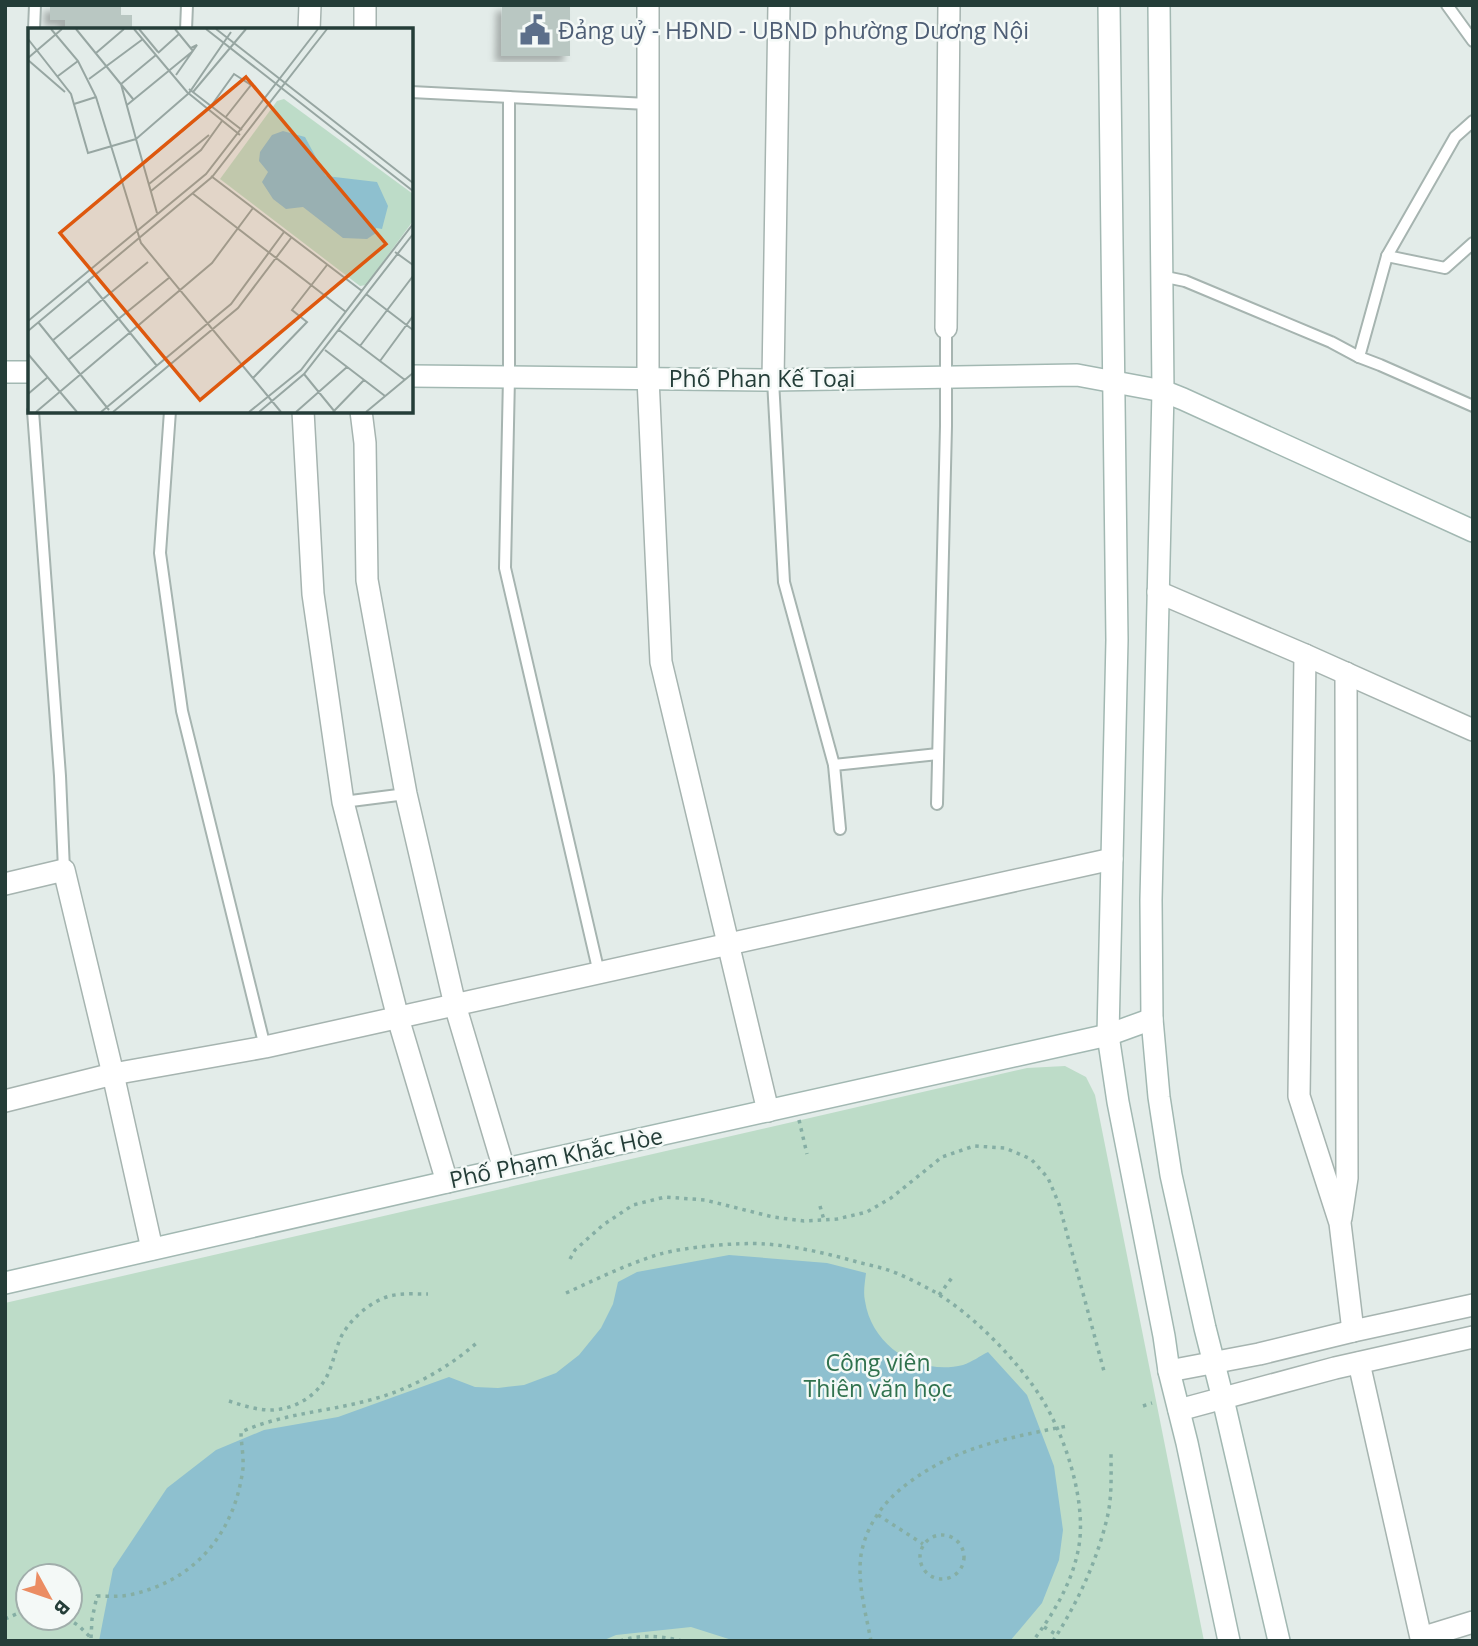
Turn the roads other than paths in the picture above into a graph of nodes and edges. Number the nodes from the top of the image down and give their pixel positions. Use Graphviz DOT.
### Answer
graph roads {
  1 [pos="34,5"];
  2 [pos="187,5"];
  3 [pos="310,5"];
  4 [pos="365,5"];
  5 [pos="649,5"];
  6 [pos="779,5"];
  7 [pos="949,5"];
  8 [pos="1109,5"];
  9 [pos="1159,5"];
  10 [pos="1447,5"];
  11 [pos="34,28"];
  12 [pos="186,28"];
  13 [pos="309,28"];
  14 [pos="365,28"];
  15 [pos="1473,41"];
  16 [pos="413,92"];
  17 [pos="509,96"];
  18 [pos="648,104"];
  19 [pos="1473,121"];
  20 [pos="1473,243"];
  21 [pos="1387,256"];
  22 [pos="1161,276"];
  23 [pos="946,328"];
  24 [pos="1359,357"];
  25 [pos="5,372"];
  26 [pos="28,372"];
  27 [pos="413,376"];
  28 [pos="946,376"];
  29 [pos="509,377"];
  30 [pos="648,378"];
  31 [pos="773,380"];
  32 [pos="1113,382"];
  33 [pos="1163,391"];
  34 [pos="1473,406"];
  35 [pos="33,413"];
  36 [pos="170,413"];
  37 [pos="303,413"];
  38 [pos="361,413"];
  39 [pos="1473,531"];
  40 [pos="1158,592"];
  41 [pos="1305,655"];
  42 [pos="1346,673"];
  43 [pos="1473,730"];
  44 [pos="938,754"];
  45 [pos="834,765"];
  46 [pos="406,794"];
  47 [pos="344,802"];
  48 [pos="937,804"];
  49 [pos="840,829"];
  50 [pos="1112,859"];
  51 [pos="64,870"];
  52 [pos="5,884"];
  53 [pos="729,944"];
  54 [pos="599,973"];
  55 [pos="454,1005"];
  56 [pos="398,1018"];
  57 [pos="1152,1019"];
  58 [pos="1108,1035"];
  59 [pos="265,1047"];
  60 [pos="113,1074"];
  61 [pos="5,1101"];
  62 [pos="768,1111"];
  63 [pos="504,1169"];
  64 [pos="447,1181"];
  65 [pos="1340,1223"];
  66 [pos="152,1250"];
  67 [pos="5,1283"];
  68 [pos="1473,1305"];
  69 [pos="1353,1331"];
  70 [pos="1473,1337"];
  71 [pos="1214,1363"];
  72 [pos="1359,1363"];
  73 [pos="1169,1371"];
  74 [pos="1223,1399"];
  75 [pos="1179,1410"];
  76 [pos="1473,1622"];
  77 [pos="1230,1641"];
  78 [pos="1279,1641"];
  1 -- 11 [label="lane"];
  2 -- 12 [label="lane"];
  3 -- 13 [label="street"];
  4 -- 14 [label="street"];
  5 -- 18 [label="street"];
  6 -- 31 [label="street"];
  7 -- 23 [label="street"];
  8 -- 32 [label="street"];
  9 -- 22 [label="street"];
  10 -- 15 [label="lane"];
  16 -- 17 [label="lane"];
  17 -- 18 [label="lane"];
  17 -- 29 [label="lane"];
  18 -- 30 [label="street"];
  19 -- 21 [label="lane"];
  20 -- 21 [label="lane"];
  21 -- 24 [label="lane"];
  22 -- 24 [label="lane"];
  22 -- 33 [label="street"];
  23 -- 28 [label="lane"];
  24 -- 34 [label="lane"];
  25 -- 26 [label="street"];
  27 -- 29 [label="street, Phố Phan Kế Toại"];
  28 -- 31 [label="street, Phố Phan Kế Toại"];
  28 -- 32 [label="street, Phố Phan Kế Toại"];
  28 -- 44 [label="lane"];
  29 -- 30 [label="street, Phố Phan Kế Toại"];
  29 -- 54 [label="lane"];
  30 -- 31 [label="street, Phố Phan Kế Toại"];
  30 -- 53 [label="street"];
  31 -- 45 [label="lane"];
  32 -- 33 [label="street, Phố Phan Kế Toại"];
  32 -- 50 [label="street"];
  33 -- 39 [label="street, Phố Phan Kế Toại"];
  33 -- 40 [label="street"];
  35 -- 51 [label="lane"];
  36 -- 59 [label="lane"];
  37 -- 47 [label="street"];
  38 -- 46 [label="street"];
  40 -- 41 [label="street"];
  40 -- 57 [label="street"];
  41 -- 42 [label="street"];
  41 -- 65 [label="street"];
  42 -- 43 [label="street"];
  42 -- 65 [label="street"];
  44 -- 45 [label="lane"];
  44 -- 48 [label="lane"];
  45 -- 49 [label="lane"];
  46 -- 47 [label="lane"];
  46 -- 55 [label="street"];
  47 -- 56 [label="street"];
  50 -- 53 [label="street"];
  50 -- 58 [label="street"];
  51 -- 52 [label="street"];
  51 -- 60 [label="street"];
  53 -- 54 [label="street"];
  53 -- 62 [label="street"];
  54 -- 55 [label="street"];
  55 -- 56 [label="street"];
  55 -- 63 [label="street"];
  56 -- 59 [label="street"];
  56 -- 64 [label="street"];
  57 -- 58 [label="street, Phố Phạm Khắc Hòe"];
  57 -- 71 [label="street"];
  58 -- 62 [label="street, Phố Phạm Khắc Hòe"];
  58 -- 73 [label="street"];
  59 -- 60 [label="street"];
  60 -- 61 [label="street"];
  60 -- 66 [label="street"];
  62 -- 63 [label="street, Phố Phạm Khắc Hòe"];
  63 -- 64 [label="street, Phố Phạm Khắc Hòe"];
  64 -- 66 [label="street, Phố Phạm Khắc Hòe"];
  65 -- 69 [label="street"];
  66 -- 67 [label="street, Phố Phạm Khắc Hòe"];
  68 -- 69 [label="street"];
  69 -- 71 [label="street"];
  70 -- 72 [label="street"];
  71 -- 73 [label="street"];
  71 -- 74 [label="street"];
  72 -- 74 [label="street"];
  72 -- 76 [label="street"];
  73 -- 75 [label="street"];
  74 -- 75 [label="street"];
  74 -- 78 [label="street"];
  75 -- 77 [label="street"];
}
